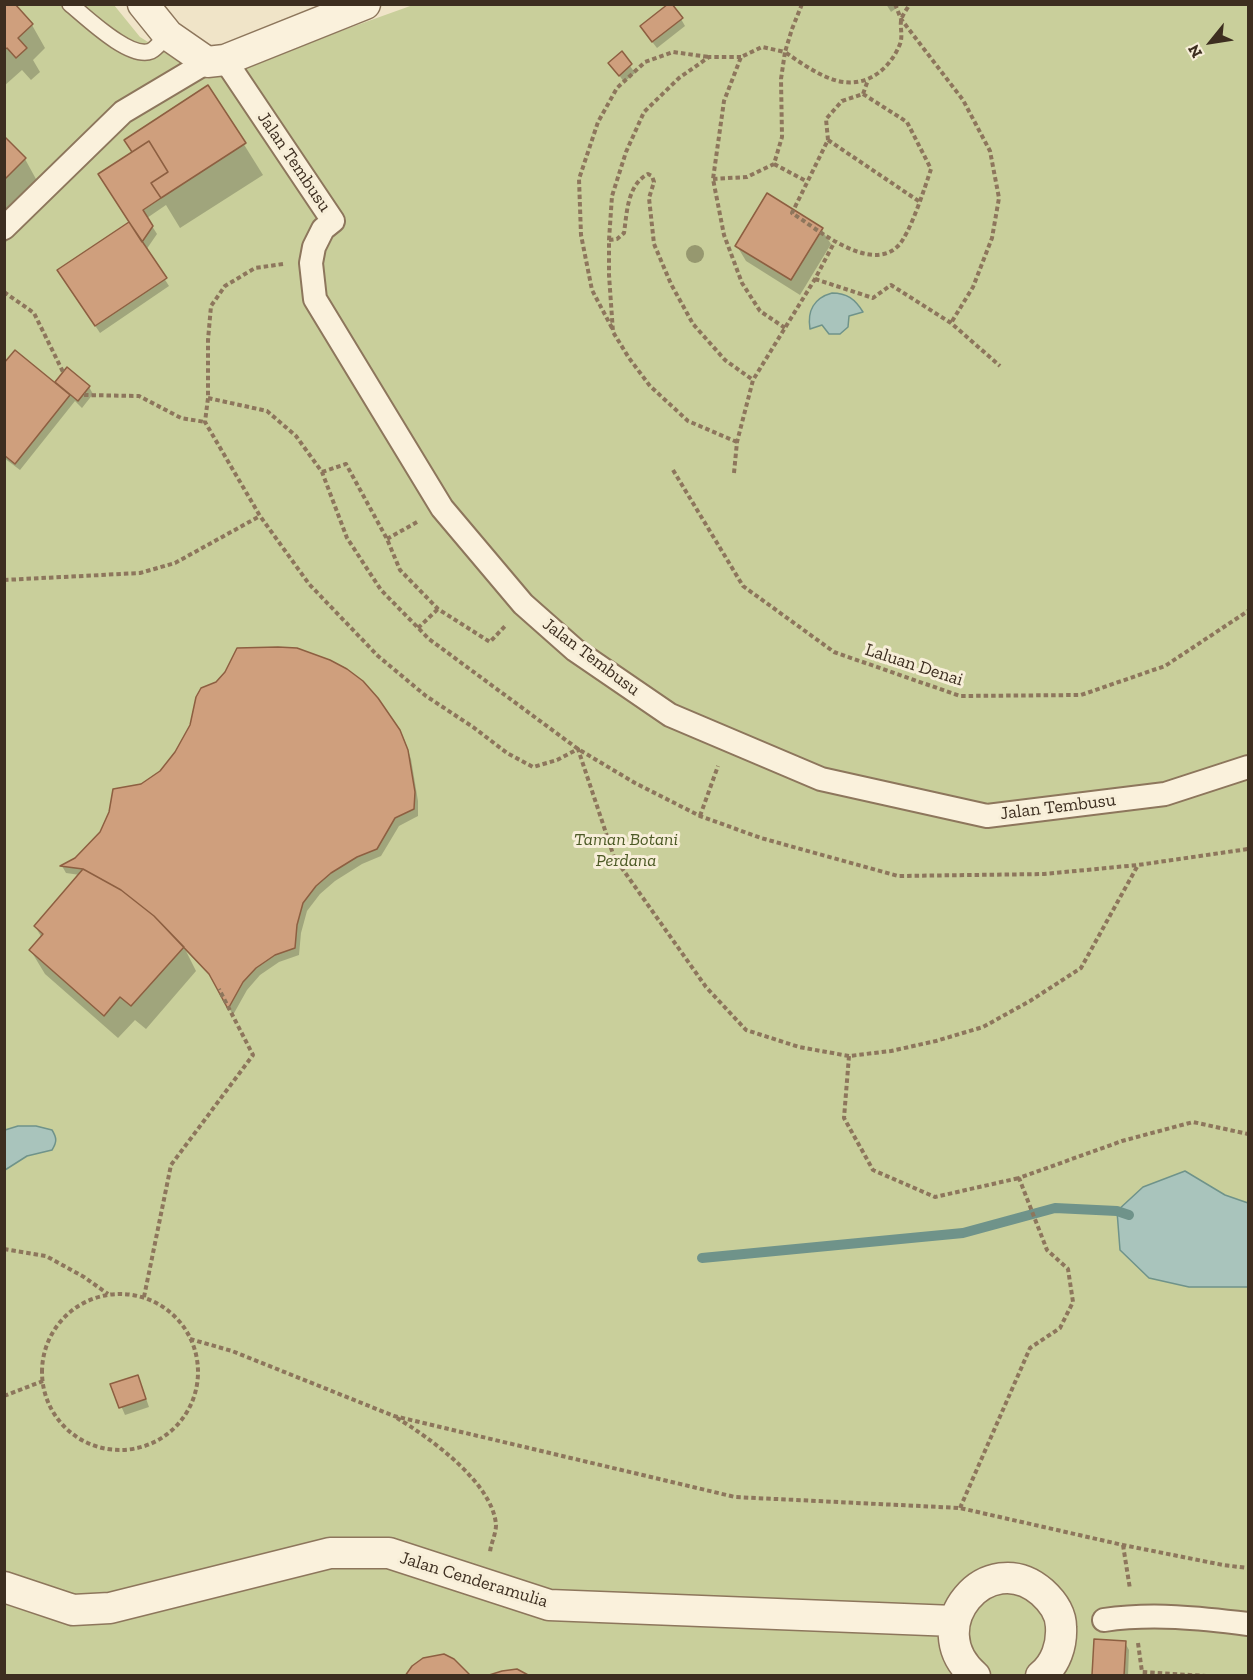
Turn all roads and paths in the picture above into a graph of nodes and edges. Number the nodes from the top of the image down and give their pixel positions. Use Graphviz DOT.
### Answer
graph roads {
  1 [pos="70,4"];
  2 [pos="143,4"];
  3 [pos="365,4"];
  4 [pos="802,4"];
  5 [pos="895,4"];
  6 [pos="910,4"];
  7 [pos="901,19"];
  8 [pos="168,35"];
  9 [pos="785,52"];
  10 [pos="709,57"];
  11 [pos="741,57"];
  12 [pos="216,61"];
  13 [pos="868,80"];
  14 [pos="863,94"];
  15 [pos="828,140"];
  16 [pos="774,164"];
  17 [pos="714,179"];
  18 [pos="806,181"];
  19 [pos="920,202"];
  20 [pos="4,228"];
  21 [pos="609,240"];
  22 [pos="835,241"];
  23 [pos="311,263"];
  24 [pos="815,279"];
  25 [pos="4,292"];
  26 [pos="951,323"];
  27 [pos="784,328"];
  28 [pos="614,332"];
  29 [pos="1000,366"];
  30 [pos="63,372"];
  31 [pos="753,380"];
  32 [pos="84,394"];
  33 [pos="205,422"];
  34 [pos="738,442"];
  35 [pos="673,470"];
  36 [pos="322,472"];
  37 [pos="734,473"];
  38 [pos="442,508"];
  39 [pos="260,516"];
  40 [pos="387,539"];
  41 [pos="4,580"];
  42 [pos="523,604"];
  43 [pos="438,609"];
  44 [pos="1248,612"];
  45 [pos="418,628"];
  46 [pos="727,740"];
  47 [pos="1248,767"];
  48 [pos="700,816"];
  49 [pos="1138,865"];
  50 [pos="219,989"];
  51 [pos="849,1056"];
  52 [pos="1248,1134"];
  53 [pos="1019,1178"];
  54 [pos="4,1249"];
  55 [pos="108,1294"];
  56 [pos="144,1297"];
  57 [pos="190,1339"];
  58 [pos="42,1382"];
  59 [pos="4,1395"];
  60 [pos="394,1416"];
  61 [pos="960,1508"];
  62 [pos="1248,1568"];
  63 [pos="4,1587"];
  64 [pos="505,1591"];
  65 [pos="1104,1620"];
  66 [pos="954,1621"];
  67 [pos="1248,1624"];
  68 [pos="975,1676"];
  69 [pos="1041,1676"];
  1 -- 8 [label="lane"];
  2 -- 8 [label="street, Jalan Tembusu"];
  3 -- 12 [label="street"];
  4 -- 9 [label="path"];
  5 -- 7 [label="path"];
  6 -- 7 [label="path"];
  7 -- 13 [label="path"];
  7 -- 26 [label="path"];
  8 -- 12 [label="street, Jalan Tembusu"];
  9 -- 11 [label="path"];
  9 -- 13 [label="path"];
  9 -- 16 [label="path"];
  10 -- 11 [label="path"];
  10 -- 21 [label="path"];
  10 -- 28 [label="path"];
  11 -- 17 [label="path"];
  12 -- 20 [label="street"];
  12 -- 23 [label="street, Jalan Tembusu"];
  13 -- 14 [label="path"];
  14 -- 15 [label="path"];
  14 -- 19 [label="path"];
  15 -- 18 [label="path"];
  15 -- 19 [label="path"];
  16 -- 17 [label="path"];
  16 -- 18 [label="path"];
  17 -- 27 [label="path"];
  18 -- 22 [label="path"];
  19 -- 22 [label="path"];
  21 -- 28 [label="path"];
  21 -- 31 [label="path"];
  22 -- 24 [label="path"];
  23 -- 33 [label="path"];
  23 -- 38 [label="street, Jalan Tembusu"];
  24 -- 26 [label="path"];
  24 -- 27 [label="path"];
  25 -- 30 [label="path"];
  26 -- 29 [label="path"];
  27 -- 31 [label="path"];
  28 -- 34 [label="path"];
  31 -- 34 [label="path"];
  32 -- 33 [label="path"];
  33 -- 39 [label="path"];
  34 -- 37 [label="path"];
  35 -- 44 [label="path, Laluan Denai"];
  36 -- 40 [label="path"];
  38 -- 40 [label="path"];
  38 -- 42 [label="street, Jalan Tembusu"];
  39 -- 41 [label="path"];
  39 -- 51 [label="path"];
  40 -- 43 [label="path"];
  42 -- 43 [label="path"];
  42 -- 46 [label="street, Jalan Tembusu"];
  43 -- 45 [label="path"];
  46 -- 47 [label="street, Jalan Tembusu"];
  46 -- 48 [label="path"];
  49 -- 51 [label="path"];
  50 -- 56 [label="path"];
  51 -- 53 [label="path"];
  52 -- 53 [label="path"];
  53 -- 61 [label="path"];
  54 -- 55 [label="path"];
  55 -- 56 [label="path"];
  55 -- 58 [label="path"];
  56 -- 57 [label="path"];
  57 -- 58 [label="path"];
  57 -- 60 [label="path"];
  58 -- 59 [label="path"];
  60 -- 61 [label="path"];
  60 -- 64 [label="path"];
  61 -- 62 [label="path"];
  63 -- 64 [label="street, Jalan Cenderamulia"];
  64 -- 66 [label="street, Jalan Cenderamulia"];
  65 -- 67 [label="street"];
  66 -- 68 [label="street"];
  66 -- 69 [label="street"];
}
